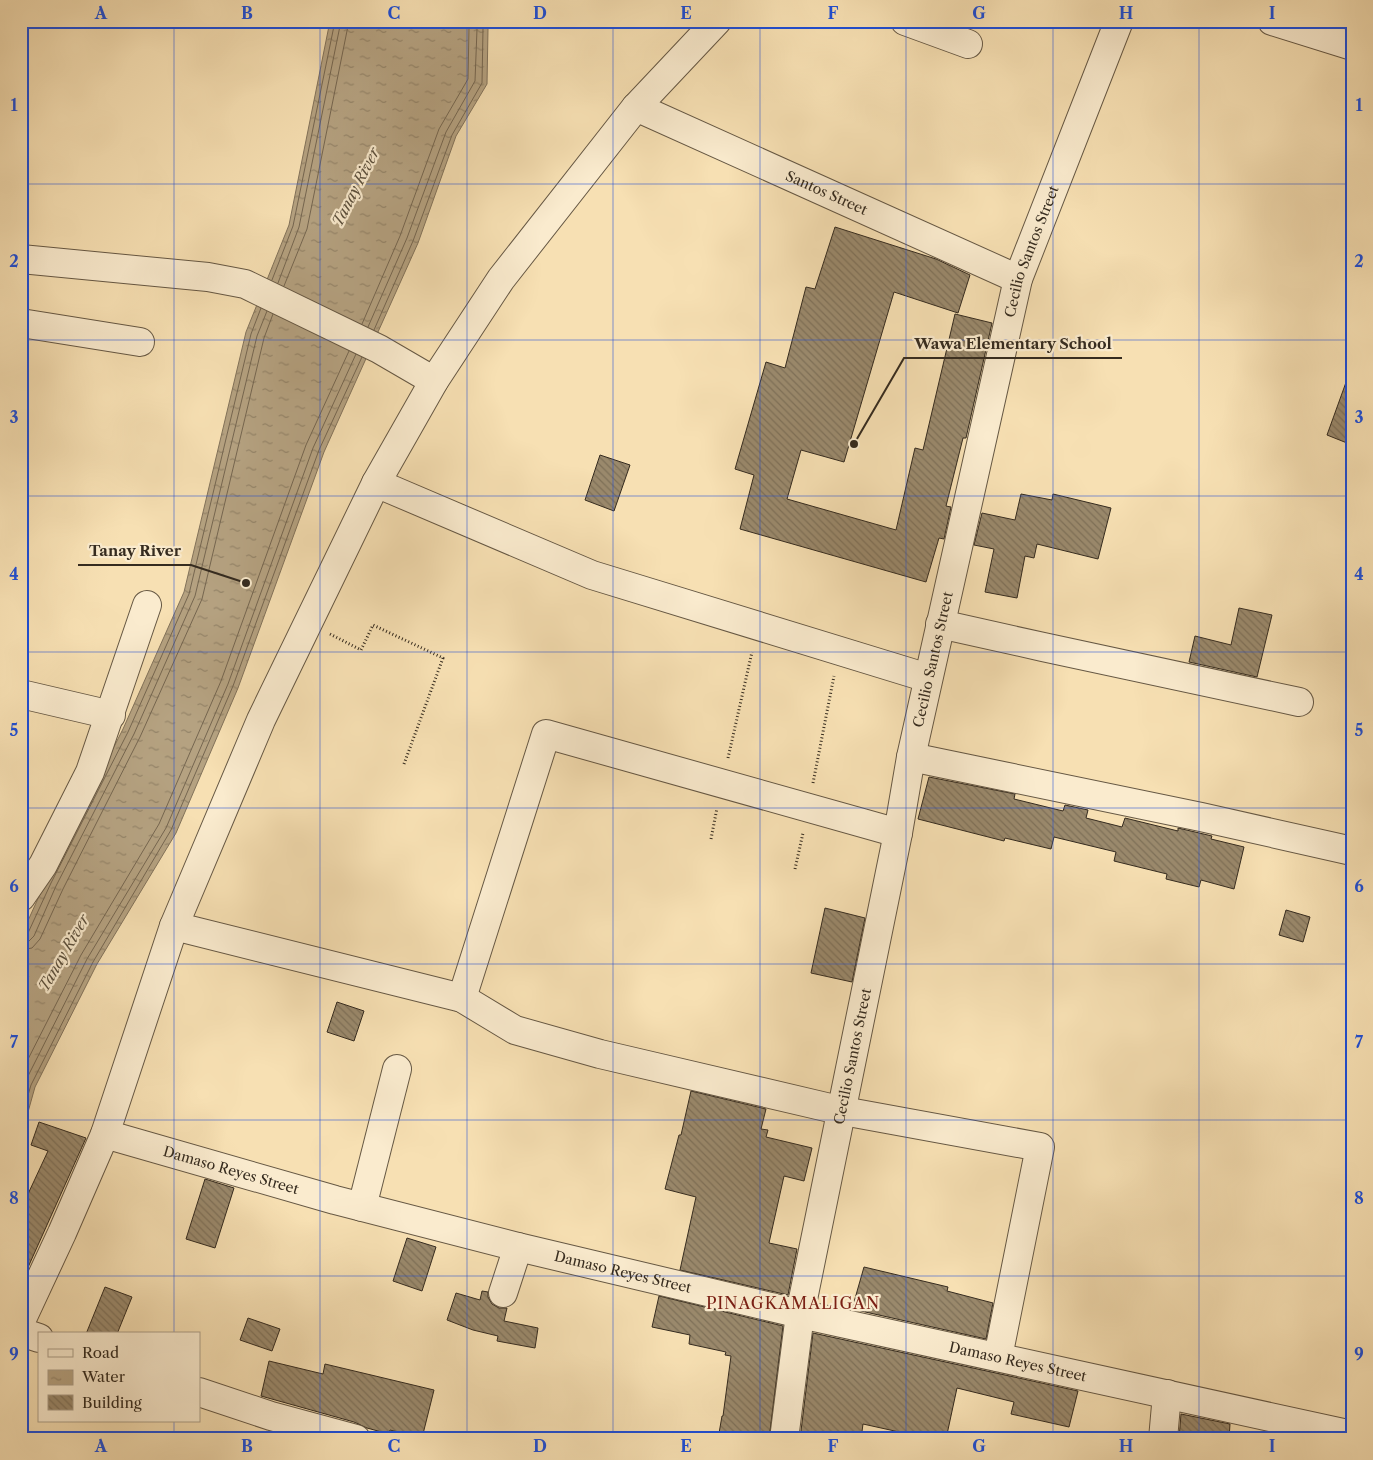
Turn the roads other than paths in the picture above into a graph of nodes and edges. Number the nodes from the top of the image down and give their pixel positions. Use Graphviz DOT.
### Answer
graph roads {
  1 [pos="717,21"];
  2 [pos="905,21"];
  3 [pos="1119,21"];
  4 [pos="1278,22"];
  5 [pos="968,44"];
  6 [pos="1352,46"];
  7 [pos="636,107"];
  8 [pos="21,259"];
  9 [pos="1018,279"];
  10 [pos="21,323"];
  11 [pos="140,342"];
  12 [pos="434,381"];
  13 [pos="376,483"];
  14 [pos="147,605"];
  15 [pos="940,624"];
  16 [pos="928,678"];
  17 [pos="21,694"];
  18 [pos="1300,702"];
  19 [pos="110,715"];
  20 [pos="911,757"];
  21 [pos="898,832"];
  22 [pos="1352,851"];
  23 [pos="21,898"];
  24 [pos="174,926"];
  25 [pos="462,998"];
  26 [pos="398,1069"];
  27 [pos="842,1111"];
  28 [pos="104,1134"];
  29 [pos="362,1207"];
  30 [pos="518,1246"];
  31 [pos="503,1292"];
  32 [pos="800,1314"];
  33 [pos="21,1321"];
  34 [pos="21,1332"];
  35 [pos="38,1338"];
  36 [pos="998,1357"];
  37 [pos="200,1392"];
  38 [pos="1167,1394"];
  39 [pos="1352,1435"];
  40 [pos="356,1439"];
  41 [pos="784,1439"];
  42 [pos="1163,1439"];
  1 -- 7 [label="street"];
  2 -- 5 [label="street"];
  3 -- 9 [label="street, Cecilio Santos Street"];
  4 -- 6 [label="street"];
  7 -- 9 [label="street, Santos Street"];
  7 -- 12 [label="street"];
  8 -- 12 [label="street"];
  9 -- 15 [label="street, Cecilio Santos Street"];
  10 -- 11 [label="street"];
  12 -- 13 [label="street"];
  13 -- 16 [label="street"];
  13 -- 24 [label="street"];
  14 -- 19 [label="street"];
  15 -- 16 [label="street, Cecilio Santos Street"];
  15 -- 18 [label="street"];
  16 -- 20 [label="street, Cecilio Santos Street"];
  17 -- 19 [label="street"];
  19 -- 23 [label="street"];
  20 -- 21 [label="street, Cecilio Santos Street"];
  20 -- 22 [label="street"];
  21 -- 25 [label="street"];
  21 -- 27 [label="street, Cecilio Santos Street"];
  24 -- 25 [label="street"];
  24 -- 28 [label="street"];
  25 -- 27 [label="street"];
  26 -- 29 [label="street"];
  27 -- 32 [label="street, Cecilio Santos Street"];
  27 -- 36 [label="street"];
  28 -- 29 [label="street, Damaso Reyes Street"];
  28 -- 33 [label="street"];
  29 -- 30 [label="street, Damaso Reyes Street"];
  30 -- 31 [label="street"];
  30 -- 32 [label="street, Damaso Reyes Street"];
  32 -- 36 [label="street, Damaso Reyes Street"];
  32 -- 41 [label="street, Cecilio Santos Street"];
  34 -- 35 [label="street"];
  36 -- 38 [label="street, Damaso Reyes Street"];
  37 -- 40 [label="street"];
  38 -- 39 [label="street, Damaso Reyes Street"];
  38 -- 42 [label="street"];
}
